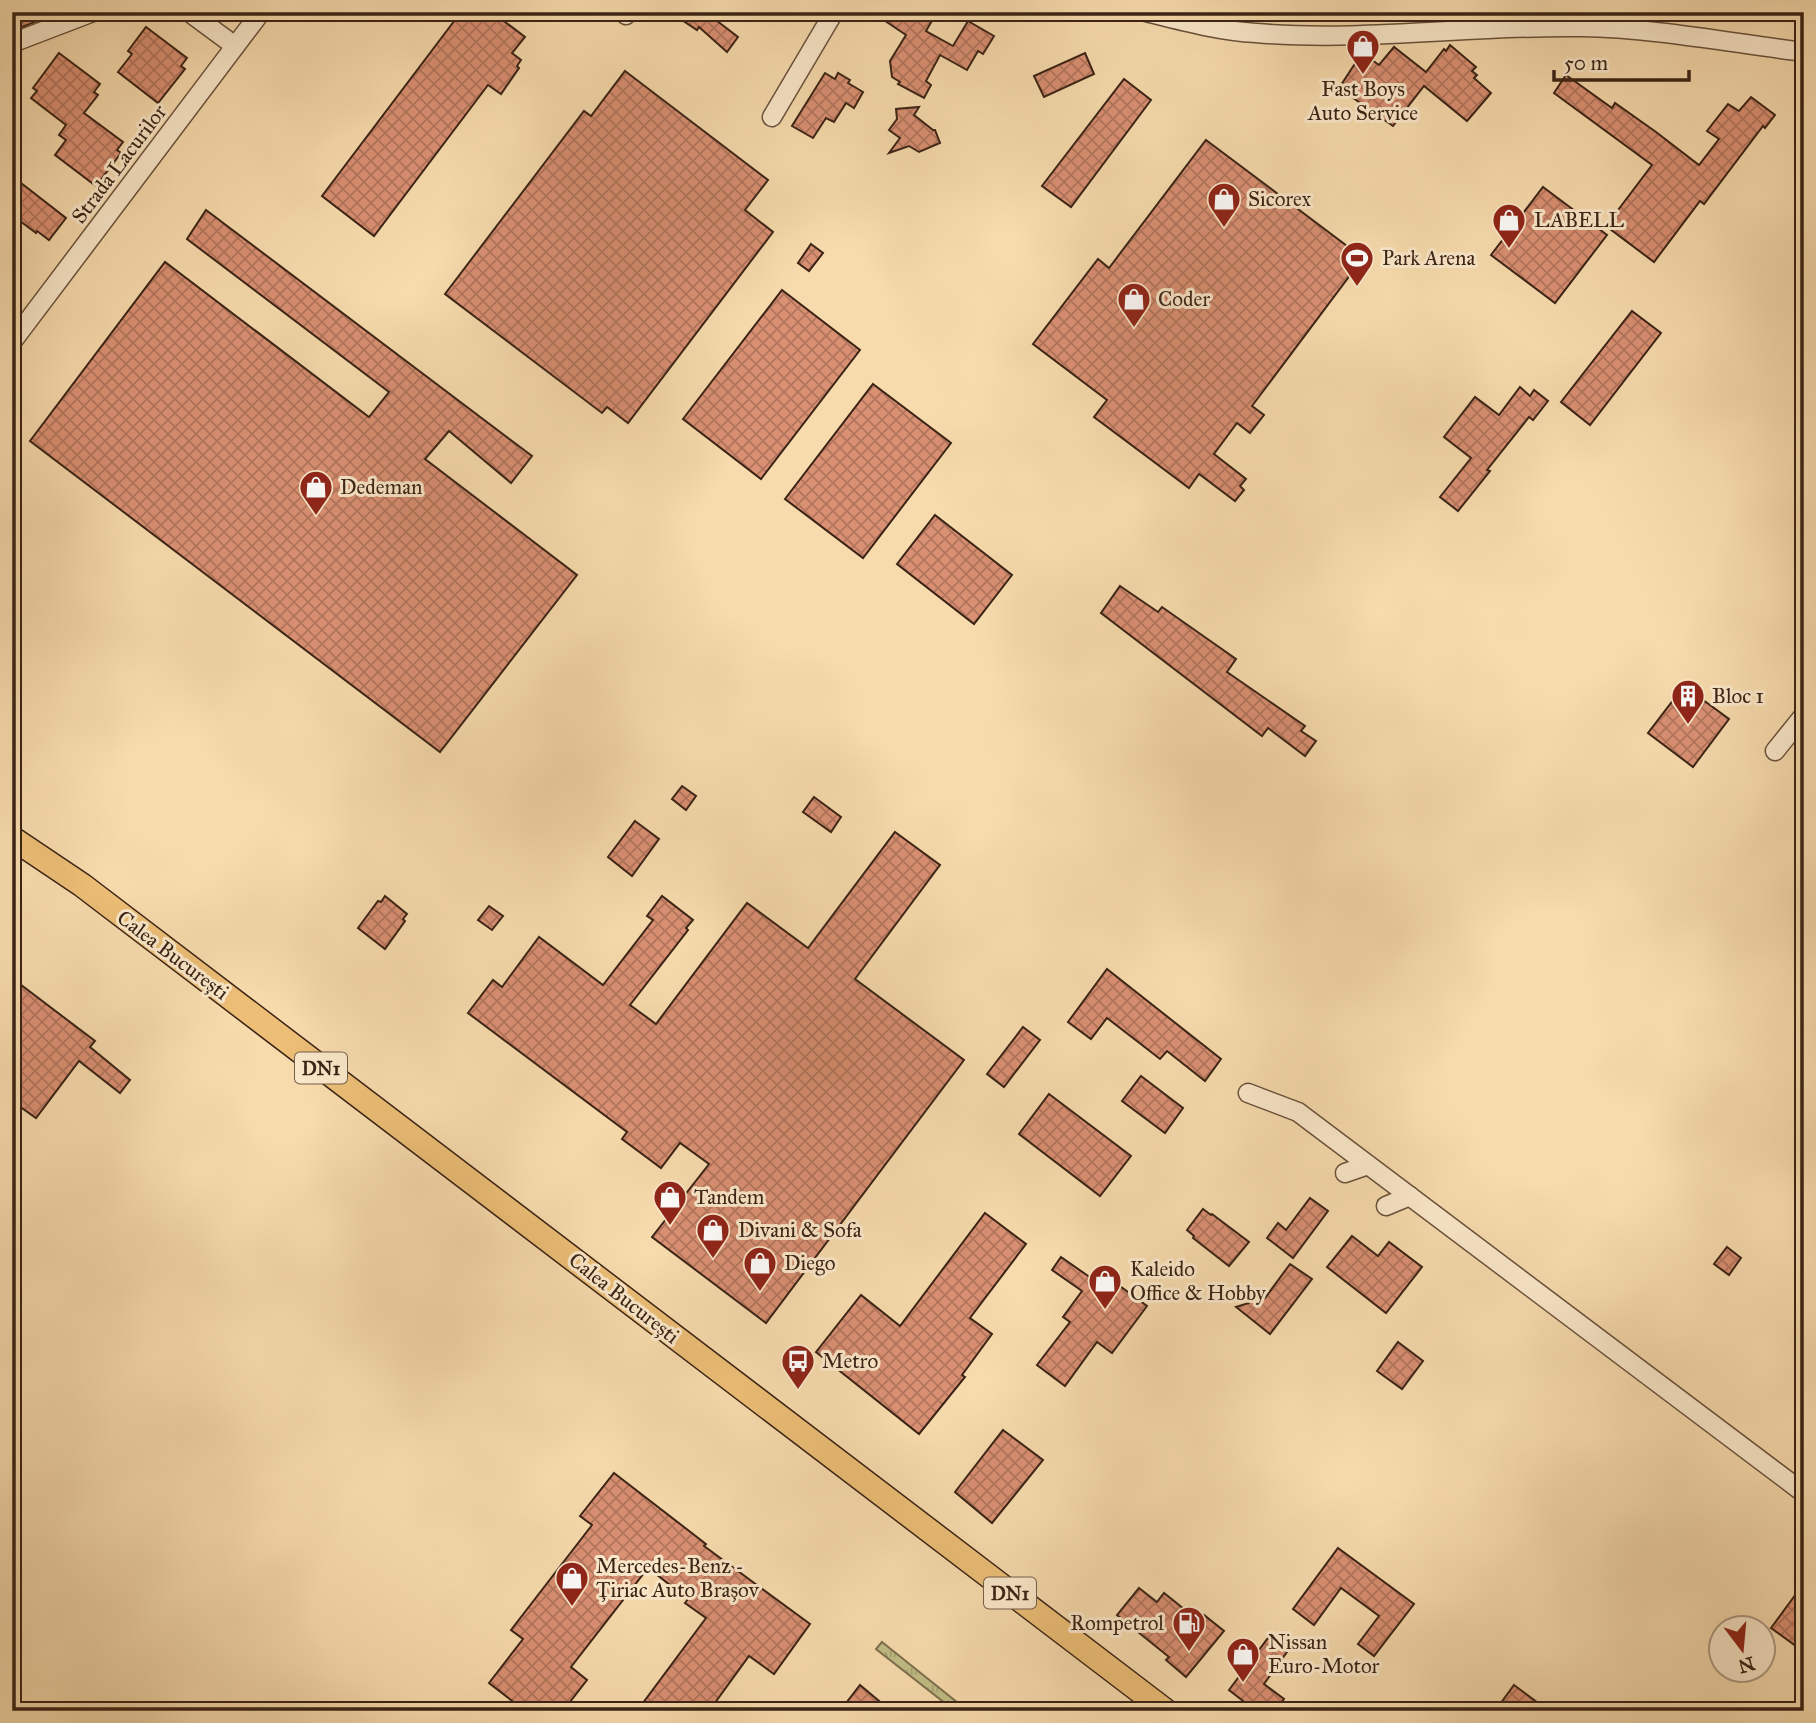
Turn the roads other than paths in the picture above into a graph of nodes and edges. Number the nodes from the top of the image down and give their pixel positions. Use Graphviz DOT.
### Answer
graph roads {
  1 [pos="93,12"];
  2 [pos="189,12"];
  3 [pos="261,12"];
  4 [pos="834,12"];
  5 [pos="1146,12"];
  6 [pos="1594,12"];
  7 [pos="1581,27"];
  8 [pos="12,43"];
  9 [pos="235,46"];
  10 [pos="1804,52"];
  11 [pos="772,117"];
  12 [pos="12,342"];
  13 [pos="1804,715"];
  14 [pos="1775,751"];
  15 [pos="12,821"];
  16 [pos="12,838"];
  17 [pos="82,885"];
  18 [pos="1248,1093"];
  19 [pos="1368,1165"];
  20 [pos="1345,1173"];
  21 [pos="1410,1196"];
  22 [pos="1386,1206"];
  23 [pos="1804,1493"];
  24 [pos="1166,1711"];
  1 -- 8 [label="street"];
  2 -- 9 [label="street"];
  3 -- 9 [label="street, Strada Lacurilor"];
  4 -- 11 [label="street"];
  5 -- 7 [label="street"];
  6 -- 7 [label="street"];
  7 -- 10 [label="street"];
  9 -- 12 [label="street, Strada Lacurilor"];
  13 -- 14 [label="street"];
  15 -- 17 [label="main road, Calea București / DN1"];
  16 -- 17 [label="main road, Calea București / DN1"];
  17 -- 24 [label="main road, Calea București / DN1"];
  18 -- 19 [label="street"];
  19 -- 20 [label="street"];
  19 -- 21 [label="street"];
  21 -- 22 [label="street"];
  21 -- 23 [label="street"];
}
